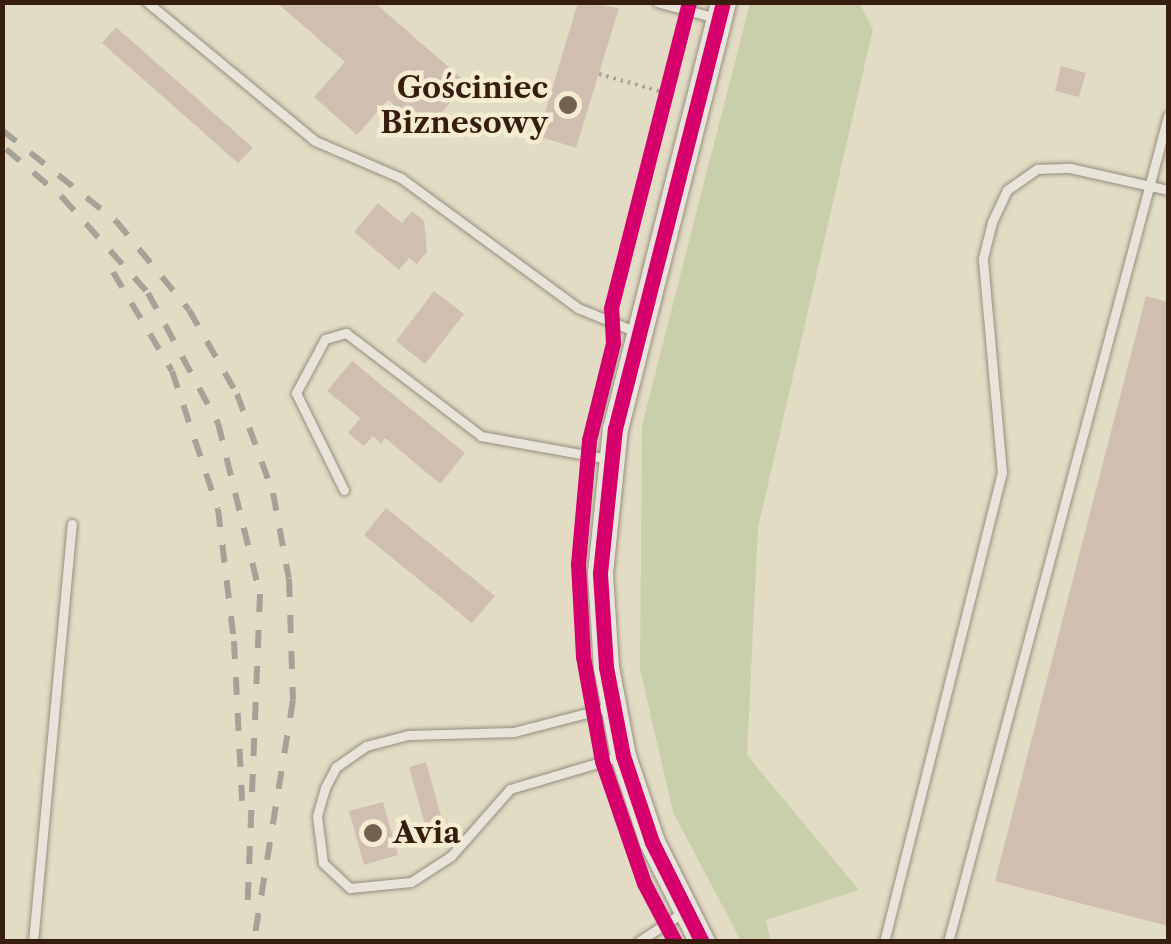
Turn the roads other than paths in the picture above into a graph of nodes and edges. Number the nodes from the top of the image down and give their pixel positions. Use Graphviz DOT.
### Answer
graph roads {
  1 [pos="147,2"];
  2 [pos="657,2"];
  3 [pos="721,11"];
  4 [pos="1168,116"];
  5 [pos="1151,185"];
  6 [pos="1168,190"];
  7 [pos="639,334"];
  8 [pos="610,459"];
  9 [pos="344,490"];
  10 [pos="72,524"];
  11 [pos="612,707"];
  12 [pos="623,756"];
  13 [pos="684,912"];
  14 [pos="33,942"];
  15 [pos="638,942"];
  16 [pos="702,942"];
  17 [pos="884,942"];
  18 [pos="948,942"];
  1 -- 7 [label="lane"];
  2 -- 3 [label="lane"];
  3 -- 7 [label="street"];
  4 -- 5 [label="lane"];
  5 -- 6 [label="lane"];
  5 -- 17 [label="lane"];
  5 -- 18 [label="lane"];
  7 -- 8 [label="street"];
  8 -- 9 [label="lane"];
  8 -- 11 [label="street"];
  10 -- 14 [label="lane"];
  11 -- 12 [label="street"];
  11 -- 12 [label="lane"];
  12 -- 13 [label="street"];
  13 -- 15 [label="lane"];
  13 -- 16 [label="street"];
}
